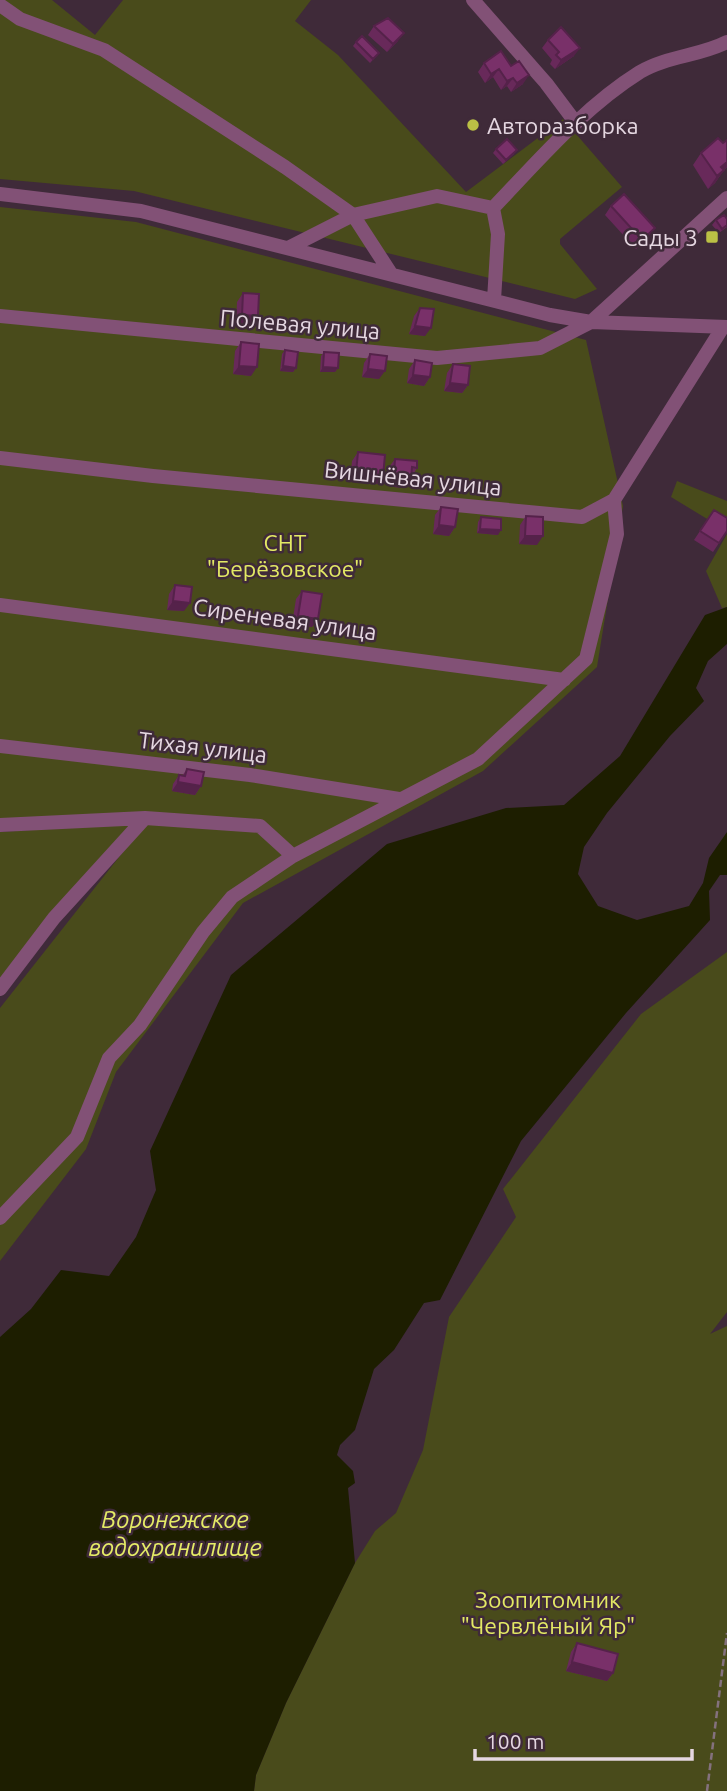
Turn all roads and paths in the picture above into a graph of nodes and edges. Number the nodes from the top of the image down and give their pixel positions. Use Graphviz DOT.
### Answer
graph roads {
  1 [pos="473,0"];
  2 [pos="0,5"];
  3 [pos="727,42"];
  4 [pos="576,123"];
  5 [pos="0,194"];
  6 [pos="727,198"];
  7 [pos="494,208"];
  8 [pos="353,215"];
  9 [pos="290,247"];
  10 [pos="390,272"];
  11 [pos="494,300"];
  12 [pos="0,316"];
  13 [pos="591,322"];
  14 [pos="725,327"];
  15 [pos="0,458"];
  16 [pos="614,500"];
  17 [pos="0,605"];
  18 [pos="564,680"];
  19 [pos="0,746"];
  20 [pos="399,799"];
  21 [pos="145,818"];
  22 [pos="0,825"];
  23 [pos="293,856"];
  24 [pos="0,989"];
  25 [pos="0,1218"];
  26 [pos="727,1633"];
  27 [pos="707,1791"];
  1 -- 4 [label="street"];
  2 -- 8 [label="street"];
  3 -- 4 [label="street"];
  4 -- 7 [label="street"];
  5 -- 9 [label="street"];
  6 -- 13 [label="street"];
  7 -- 8 [label="street"];
  7 -- 11 [label="street"];
  8 -- 9 [label="street"];
  8 -- 10 [label="street"];
  9 -- 10 [label="street"];
  10 -- 11 [label="street"];
  11 -- 13 [label="street"];
  12 -- 13 [label="street, Полевая улица"];
  13 -- 14 [label="street"];
  14 -- 16 [label="street, Вишнёвая улица"];
  15 -- 16 [label="street, Вишнёвая улица"];
  16 -- 18 [label="street"];
  17 -- 18 [label="street, Сиреневая улица"];
  18 -- 20 [label="street"];
  19 -- 20 [label="street, Тихая улица"];
  20 -- 23 [label="street"];
  21 -- 22 [label="street"];
  21 -- 23 [label="street"];
  21 -- 24 [label="street"];
  23 -- 25 [label="street"];
  26 -- 27 [label="path"];
}
